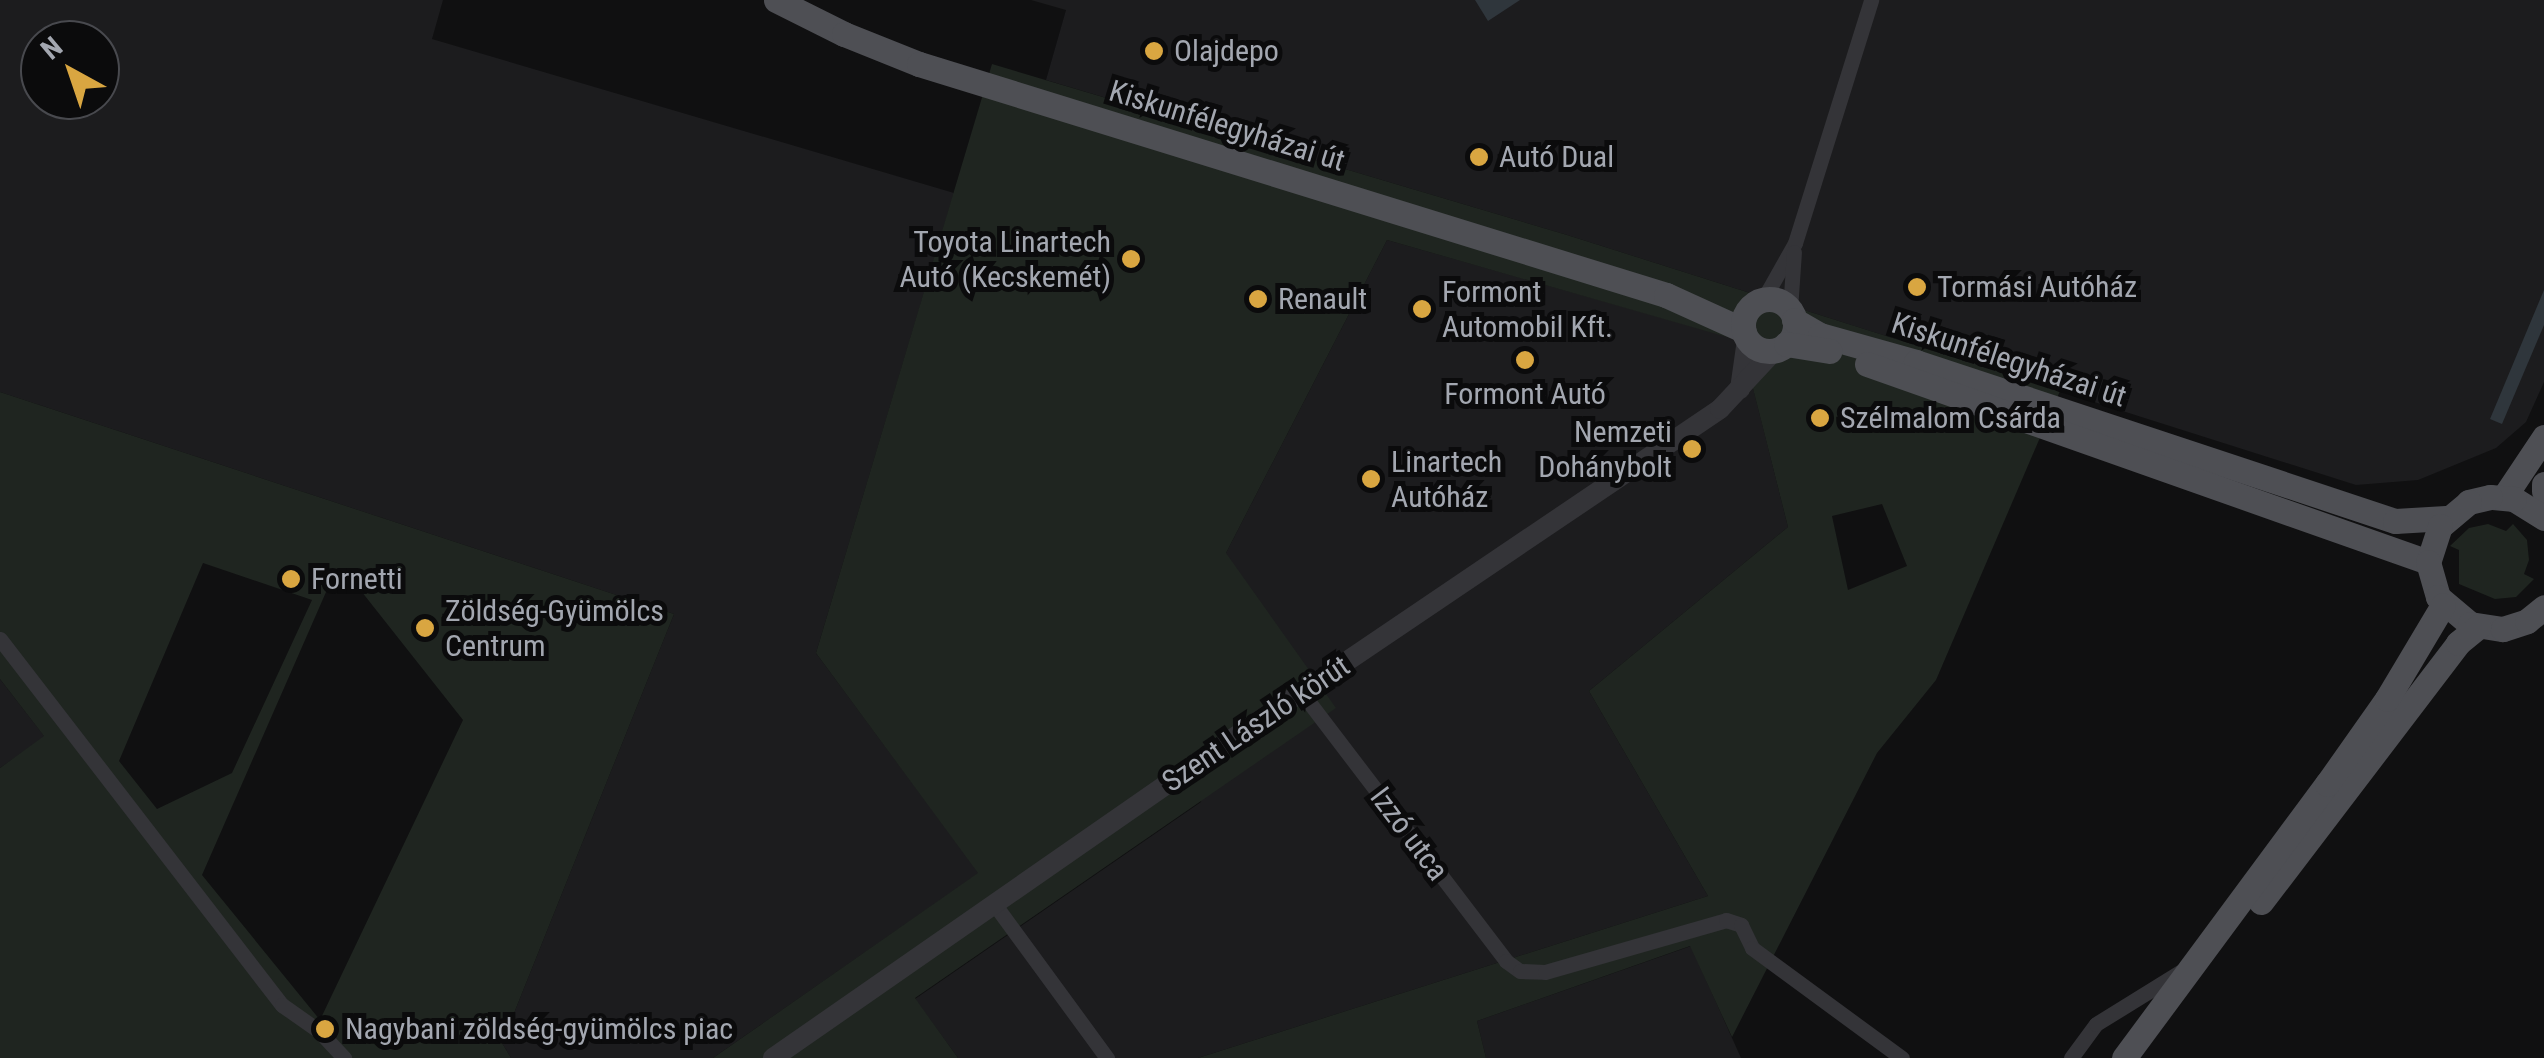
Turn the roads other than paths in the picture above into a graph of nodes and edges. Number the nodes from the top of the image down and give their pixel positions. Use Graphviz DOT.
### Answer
graph roads {
  1 [pos="776,0"];
  2 [pos="1872,0"];
  3 [pos="1795,244"];
  4 [pos="1751,319"];
  5 [pos="1786,331"];
  6 [pos="1739,390"];
  7 [pos="2544,437"];
  8 [pos="2203,469"];
  9 [pos="2504,497"];
  10 [pos="2446,518"];
  11 [pos="2544,518"];
  12 [pos="2428,562"];
  13 [pos="2443,605"];
  14 [pos="2542,610"];
  15 [pos="2478,627"];
  16 [pos="0,639"];
  17 [pos="1302,693"];
  18 [pos="994,905"];
  19 [pos="2196,962"];
  20 [pos="344,1058"];
  21 [pos="773,1058"];
  22 [pos="1107,1058"];
  23 [pos="1902,1058"];
  24 [pos="2071,1058"];
  25 [pos="2124,1058"];
  26 [pos="2144,1058"];
  1 -- 4 [label="main road, Kiskunfélegyházai út"];
  2 -- 3 [label="street"];
  3 -- 4 [label="street"];
  3 -- 5 [label="street"];
  4 -- 5 [label="main road"];
  4 -- 5 [label="main road"];
  4 -- 6 [label="street"];
  5 -- 6 [label="street, Szent László körút"];
  5 -- 8 [label="main road, Kiskunfélegyházai út"];
  6 -- 17 [label="street, Szent László körút"];
  7 -- 9 [label="main road"];
  8 -- 10 [label="main road"];
  8 -- 12 [label="main road"];
  9 -- 10 [label="main road"];
  9 -- 11 [label="main road"];
  10 -- 12 [label="main road"];
  12 -- 13 [label="main road"];
  13 -- 15 [label="main road"];
  13 -- 19 [label="main road"];
  14 -- 15 [label="main road"];
  15 -- 26 [label="main road"];
  16 -- 20 [label="street"];
  17 -- 18 [label="street, Szent László körút"];
  17 -- 23 [label="street, Izzó utca"];
  18 -- 21 [label="street, Szent László körút"];
  18 -- 22 [label="street"];
  19 -- 24 [label="street"];
  19 -- 25 [label="main road"];
}
